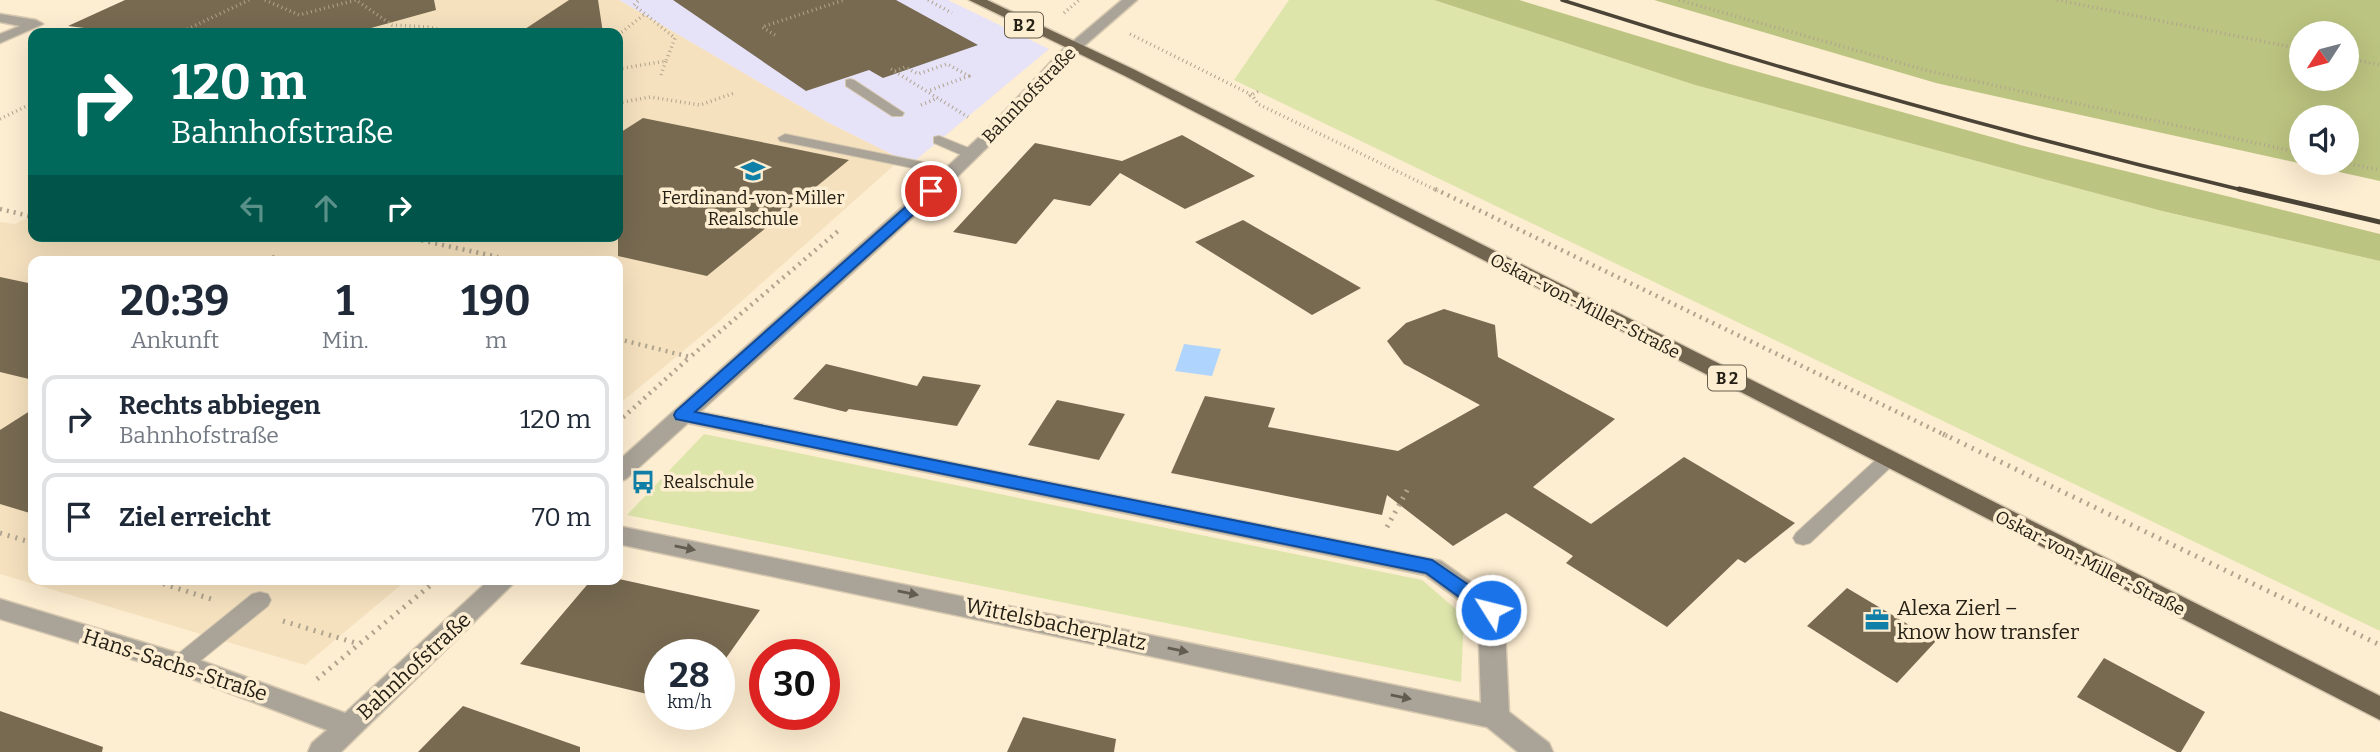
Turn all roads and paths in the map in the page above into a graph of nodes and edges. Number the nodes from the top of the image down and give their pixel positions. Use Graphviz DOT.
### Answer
graph roads {
  1 [pos="249,0"];
  2 [pos="265,0"];
  3 [pos="639,0"];
  4 [pos="844,0"];
  5 [pos="929,0"];
  6 [pos="976,0"];
  7 [pos="1079,0"];
  8 [pos="1130,0"];
  9 [pos="1679,0"];
  10 [pos="2057,0"];
  11 [pos="953,13"];
  12 [pos="645,14"];
  13 [pos="1063,14"];
  14 [pos="0,18"];
  15 [pos="1102,25"];
  16 [pos="190,28"];
  17 [pos="433,28"];
  18 [pos="623,31"];
  19 [pos="775,35"];
  20 [pos="0,39"];
  21 [pos="2289,47"];
  22 [pos="1073,48"];
  23 [pos="666,61"];
  24 [pos="2359,61"];
  25 [pos="2380,65"];
  26 [pos="623,68"];
  27 [pos="661,75"];
  28 [pos="850,83"];
  29 [pos="928,91"];
  30 [pos="734,93"];
  31 [pos="623,102"];
  32 [pos="28,105"];
  33 [pos="897,113"];
  34 [pos="0,119"];
  35 [pos="998,128"];
  36 [pos="785,138"];
  37 [pos="939,140"];
  38 [pos="2289,150"];
  39 [pos="971,154"];
  40 [pos="2359,166"];
  41 [pos="2380,170"];
  42 [pos="952,172"];
  43 [pos="0,209"];
  44 [pos="28,216"];
  45 [pos="429,242"];
  46 [pos="493,256"];
  47 [pos="743,311"];
  48 [pos="623,340"];
  49 [pos="690,357"];
  50 [pos="682,415"];
  51 [pos="623,417"];
  52 [pos="1887,460"];
  53 [pos="623,469"];
  54 [pos="1410,485"];
  55 [pos="0,533"];
  56 [pos="623,536"];
  57 [pos="1803,538"];
  58 [pos="28,541"];
  59 [pos="1371,554"];
  60 [pos="431,585"];
  61 [pos="500,585"];
  62 [pos="260,600"];
  63 [pos="0,608"];
  64 [pos="2380,645"];
  65 [pos="181,664"];
  66 [pos="290,703"];
  67 [pos="2380,709"];
  68 [pos="1494,717"];
  69 [pos="349,726"];
  70 [pos="322,752"];
  71 [pos="1539,752"];
  1 -- 16 [label="path"];
  2 -- 17 [label="path"];
  3 -- 12 [label="path"];
  4 -- 19 [label="path"];
  5 -- 11 [label="path"];
  6 -- 22 [label="main road, Oskar-von-Miller-Straße / B 2"];
  7 -- 13 [label="path"];
  8 -- 15 [label="street, Bahnhofstraße"];
  9 -- 38 [label="path"];
  10 -- 21 [label="path"];
  12 -- 18 [label="path"];
  12 -- 23 [label="path"];
  14 -- 20 [label="street"];
  15 -- 22 [label="street, Bahnhofstraße"];
  15 -- 64 [label="path"];
  22 -- 35 [label="street, Bahnhofstraße"];
  22 -- 52 [label="main road, Oskar-von-Miller-Straße / B 2"];
  23 -- 26 [label="path"];
  23 -- 27 [label="path"];
  24 -- 25 [label="path"];
  28 -- 33 [label="lane"];
  29 -- 29 [label="path"];
  29 -- 35 [label="path"];
  30 -- 31 [label="path"];
  32 -- 34 [label="path"];
  35 -- 39 [label="street, Bahnhofstraße"];
  36 -- 42 [label="lane"];
  37 -- 39 [label="lane"];
  39 -- 42 [label="street, Bahnhofstraße"];
  40 -- 41 [label="path"];
  42 -- 50 [label="street, Bahnhofstraße"];
  43 -- 44 [label="path"];
  45 -- 46 [label="path"];
  47 -- 49 [label="path"];
  48 -- 49 [label="path"];
  49 -- 51 [label="path"];
  50 -- 53 [label="street, Bahnhofstraße"];
  50 -- 59 [label="street"];
  52 -- 57 [label="lane"];
  52 -- 67 [label="main road, Oskar-von-Miller-Straße / B 2"];
  54 -- 59 [label="path"];
  55 -- 58 [label="path"];
  56 -- 68 [label="street, Wittelsbacherplatz, one-way"];
  59 -- 68 [label="street"];
  60 -- 66 [label="path"];
  61 -- 69 [label="street, Bahnhofstraße"];
  62 -- 65 [label="lane"];
  63 -- 65 [label="street, Hans-Sachs-Straße"];
  65 -- 66 [label="street, Hans-Sachs-Straße"];
  66 -- 69 [label="street, Hans-Sachs-Straße"];
  68 -- 71 [label="street, Wittelsbacherplatz"];
  69 -- 70 [label="street, Bahnhofstraße"];
}
